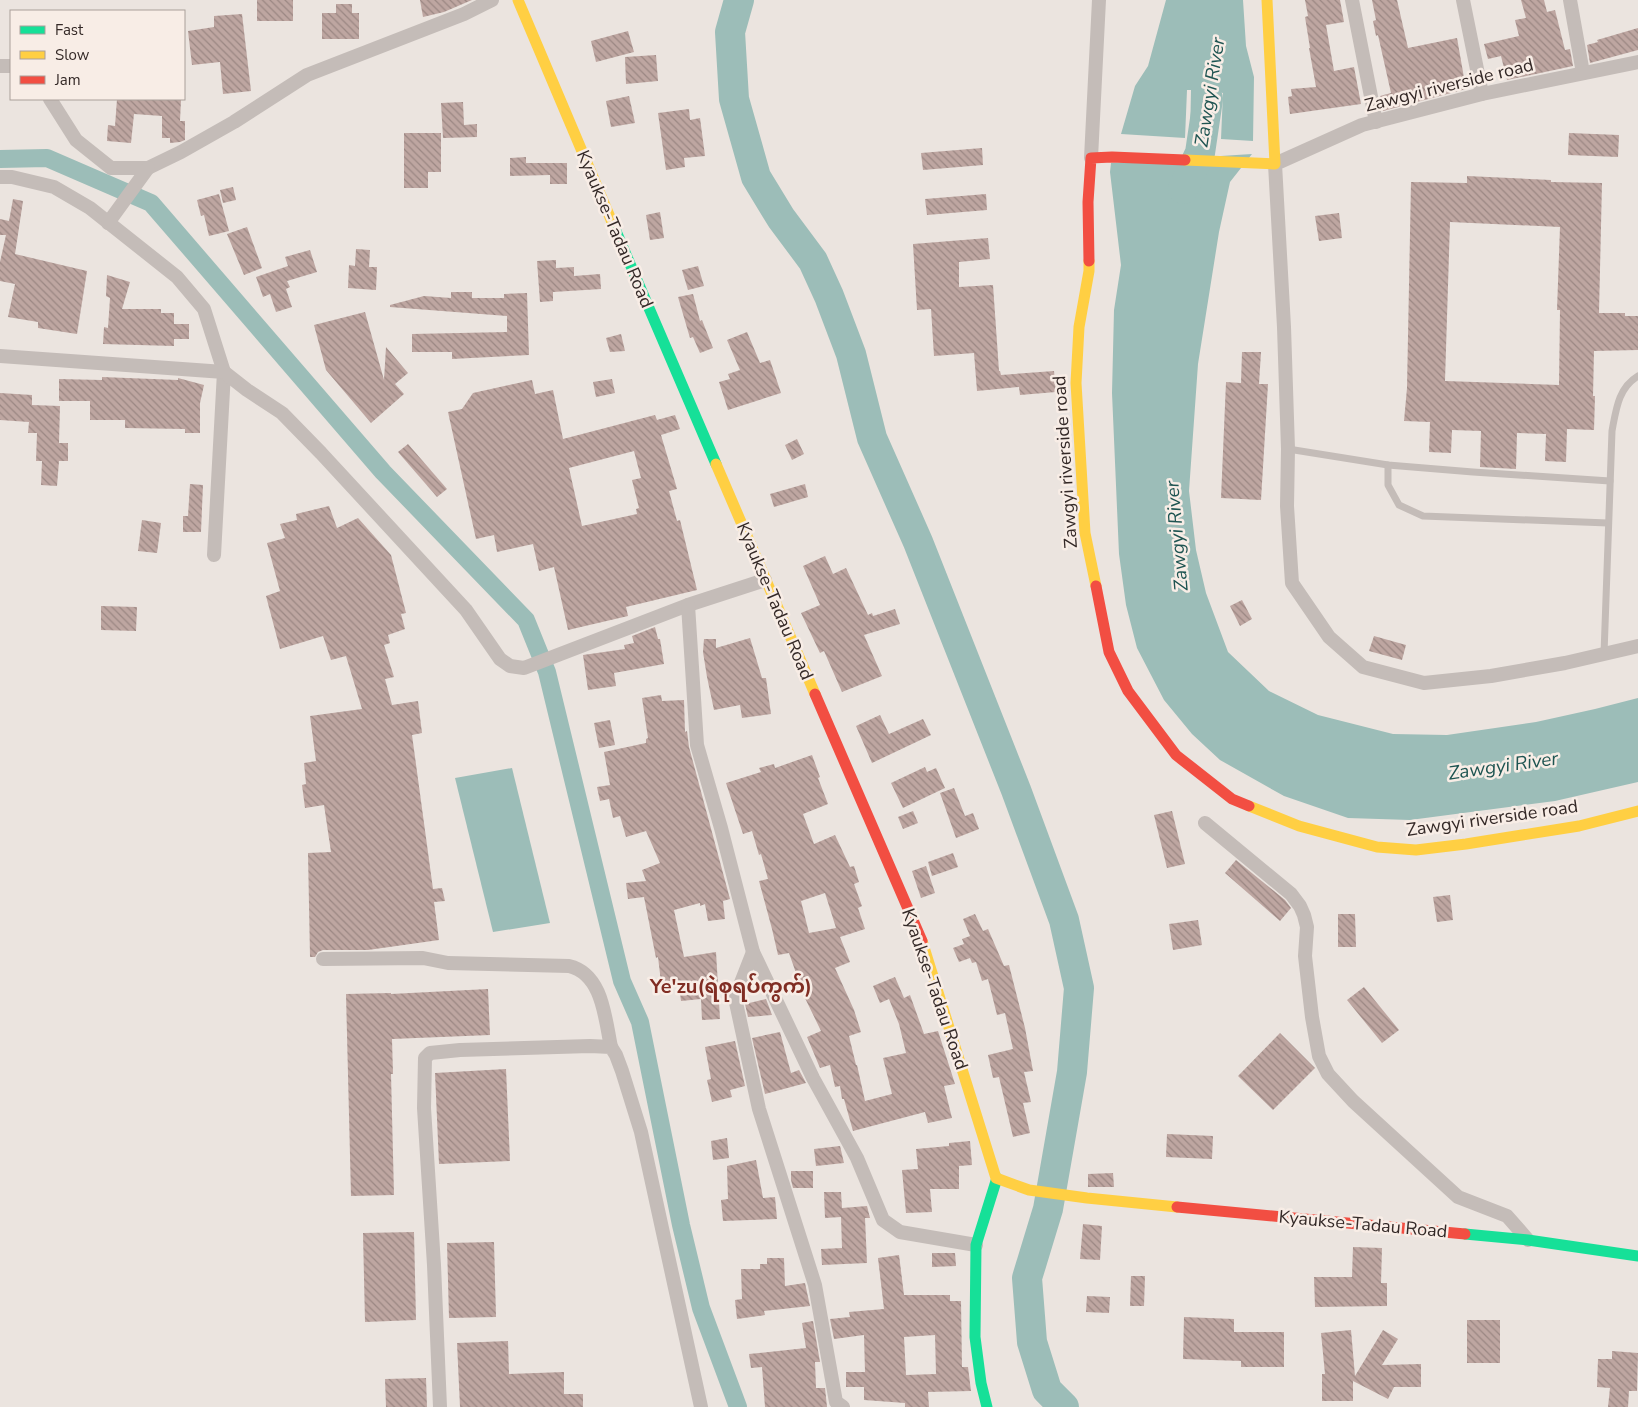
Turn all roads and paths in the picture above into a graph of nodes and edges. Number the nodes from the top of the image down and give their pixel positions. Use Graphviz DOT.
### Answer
graph roads {
  1 [pos="492,0"];
  2 [pos="518,0"];
  3 [pos="1099,0"];
  4 [pos="1267,0"];
  5 [pos="1352,0"];
  6 [pos="1463,0"];
  7 [pos="1570,0"];
  8 [pos="1638,62"];
  9 [pos="1583,73"];
  10 [pos="1482,94"];
  11 [pos="51,100"];
  12 [pos="1376,122"];
  13 [pos="1091,158"];
  14 [pos="1275,164"];
  15 [pos="148,168"];
  16 [pos="0,177"];
  17 [pos="108,223"];
  18 [pos="0,356"];
  19 [pos="224,372"];
  20 [pos="1638,376"];
  21 [pos="1288,449"];
  22 [pos="1388,465"];
  23 [pos="1610,481"];
  24 [pos="1608,522"];
  25 [pos="214,555"];
  26 [pos="765,580"];
  27 [pos="688,605"];
  28 [pos="1638,646"];
  29 [pos="1604,654"];
  30 [pos="1638,811"];
  31 [pos="1205,823"];
  32 [pos="753,952"];
  33 [pos="323,959"];
  34 [pos="611,1047"];
  35 [pos="997,1178"];
  36 [pos="1528,1240"];
  37 [pos="976,1245"];
  38 [pos="1638,1256"];
  39 [pos="440,1407"];
  40 [pos="702,1407"];
  41 [pos="843,1407"];
  42 [pos="987,1407"];
  1 -- 15 [label="street"];
  2 -- 26 [label="main road, Kyaukse-Tadau Road"];
  3 -- 13 [label="street"];
  4 -- 14 [label="main road"];
  5 -- 12 [label="street"];
  6 -- 10 [label="street"];
  7 -- 9 [label="street"];
  8 -- 9 [label="street, Zawgyi riverside road"];
  9 -- 10 [label="street, Zawgyi riverside road"];
  10 -- 12 [label="street, Zawgyi riverside road"];
  11 -- 15 [label="street"];
  12 -- 14 [label="street, Zawgyi riverside road"];
  13 -- 14 [label="main road, Zawgyi riverside road"];
  13 -- 30 [label="main road, Zawgyi riverside road"];
  14 -- 21 [label="street"];
  15 -- 17 [label="street"];
  16 -- 17 [label="street"];
  17 -- 19 [label="street"];
  18 -- 19 [label="street"];
  19 -- 25 [label="street"];
  19 -- 27 [label="street"];
  20 -- 23 [label="lane"];
  21 -- 22 [label="lane"];
  21 -- 29 [label="street"];
  22 -- 23 [label="lane"];
  22 -- 24 [label="lane"];
  23 -- 24 [label="lane"];
  24 -- 29 [label="lane"];
  26 -- 27 [label="street"];
  26 -- 35 [label="main road, Kyaukse-Tadau Road"];
  27 -- 32 [label="street"];
  28 -- 29 [label="street"];
  31 -- 36 [label="street"];
  32 -- 37 [label="street"];
  32 -- 41 [label="street"];
  33 -- 34 [label="street"];
  34 -- 39 [label="street"];
  34 -- 40 [label="street"];
  35 -- 36 [label="main road, Kyaukse-Tadau Road"];
  35 -- 37 [label="main road"];
  36 -- 38 [label="main road, Kyaukse-Tadau Road"];
  37 -- 42 [label="main road"];
}
